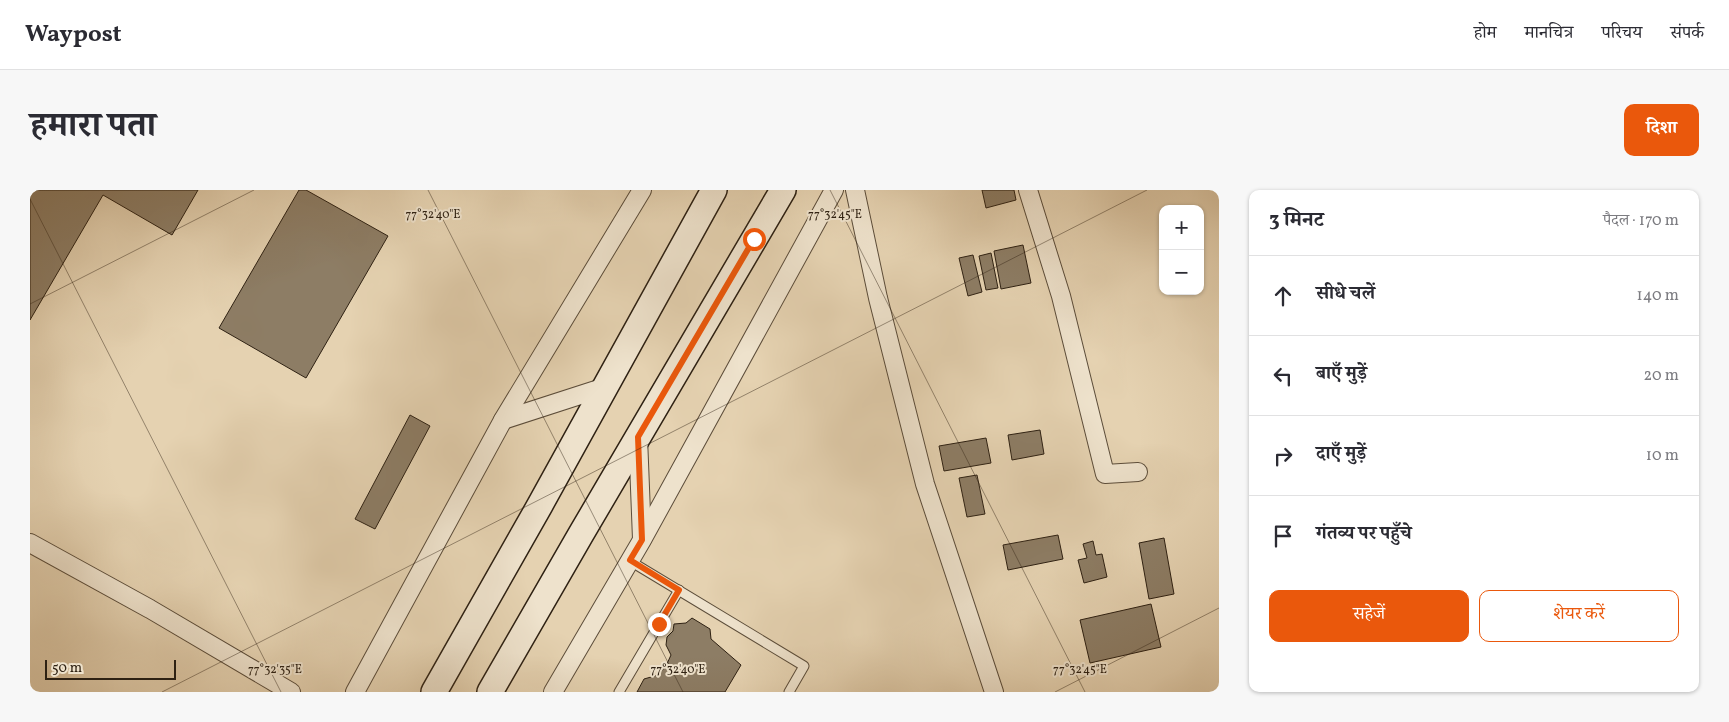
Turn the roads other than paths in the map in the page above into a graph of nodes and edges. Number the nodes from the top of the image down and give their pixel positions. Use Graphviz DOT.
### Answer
graph roads {
  1 [pos="642,190"];
  2 [pos="714,190"];
  3 [pos="783,190"];
  4 [pos="834,190"];
  5 [pos="855,190"];
  6 [pos="1028,190"];
  7 [pos="605,387"];
  8 [pos="503,420"];
  9 [pos="638,437"];
  10 [pos="1138,472"];
  11 [pos="642,540"];
  12 [pos="30,543"];
  13 [pos="630,560"];
  14 [pos="679,590"];
  15 [pos="504,668"];
  16 [pos="291,692"];
  17 [pos="355,692"];
  18 [pos="434,692"];
  19 [pos="490,692"];
  20 [pos="498,692"];
  21 [pos="553,692"];
  22 [pos="619,692"];
  23 [pos="789,692"];
  24 [pos="994,692"];
  1 -- 8 [label="street"];
  2 -- 7 [label="street"];
  3 -- 9 [label="street"];
  4 -- 11 [label="street"];
  5 -- 24 [label="street"];
  6 -- 10 [label="street"];
  7 -- 8 [label="street"];
  7 -- 18 [label="street"];
  8 -- 17 [label="street"];
  9 -- 11 [label="street"];
  9 -- 15 [label="street"];
  11 -- 13 [label="street"];
  12 -- 16 [label="street"];
  13 -- 14 [label="lane"];
  13 -- 21 [label="street"];
  14 -- 22 [label="lane"];
  14 -- 23 [label="lane"];
  15 -- 19 [label="street"];
  15 -- 20 [label="lane"];
}
